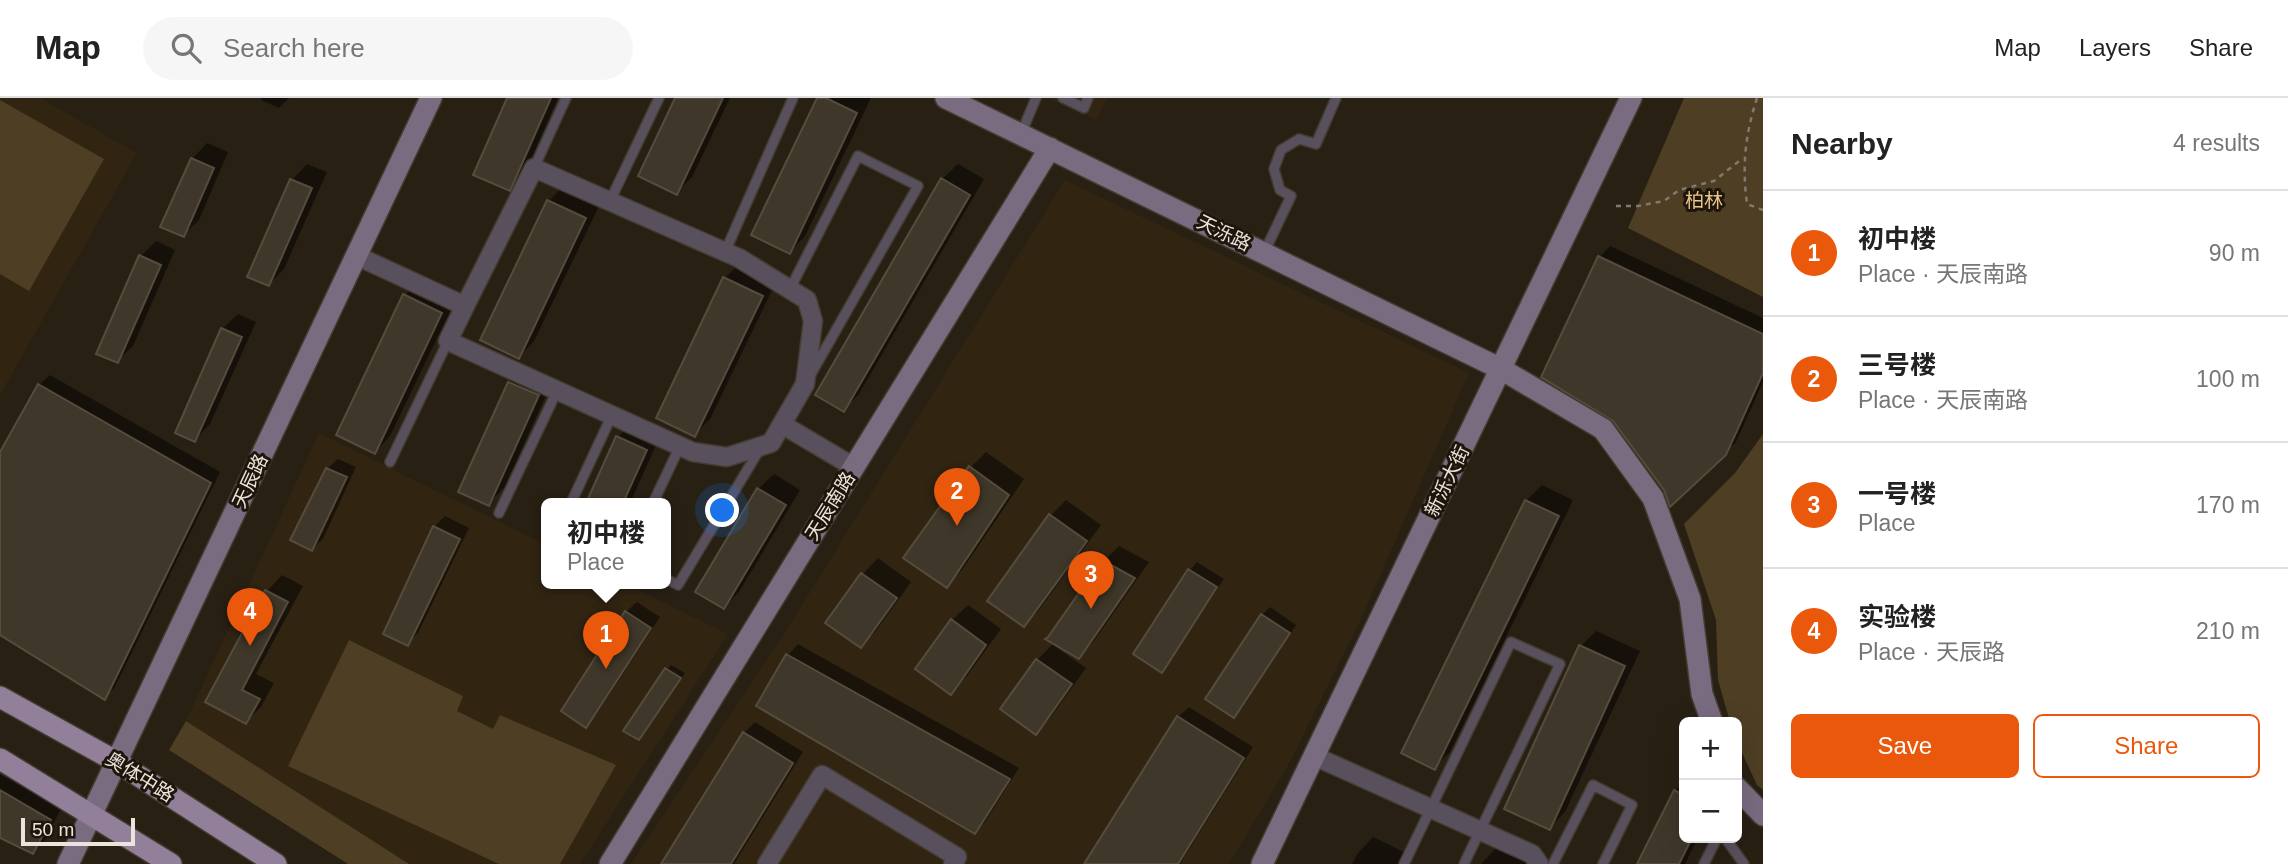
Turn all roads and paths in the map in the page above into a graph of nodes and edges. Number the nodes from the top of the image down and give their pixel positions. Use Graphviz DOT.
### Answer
graph roads {
  1 [pos="431,98"];
  2 [pos="566,98"];
  3 [pos="659,98"];
  4 [pos="793,98"];
  5 [pos="946,98"];
  6 [pos="1036,98"];
  7 [pos="1063,98"];
  8 [pos="1088,98"];
  9 [pos="1336,98"];
  10 [pos="1631,98"];
  11 [pos="1757,98"];
  12 [pos="1021,134"];
  13 [pos="1050,148"];
  14 [pos="1743,158"];
  15 [pos="534,168"];
  16 [pos="610,201"];
  17 [pos="1616,206"];
  18 [pos="1763,210"];
  19 [pos="725,252"];
  20 [pos="1264,253"];
  21 [pos="357,256"];
  22 [pos="790,289"];
  23 [pos="465,306"];
  24 [pos="448,341"];
  25 [pos="1500,369"];
  26 [pos="805,384"];
  27 [pos="557,391"];
  28 [pos="612,415"];
  29 [pos="783,425"];
  30 [pos="680,446"];
  31 [pos="762,446"];
  32 [pos="390,462"];
  33 [pos="854,467"];
  34 [pos="573,498"];
  35 [pos="655,498"];
  36 [pos="499,513"];
  37 [pos="671,582"];
  38 [pos="0,697"];
  39 [pos="1710,717"];
  40 [pos="1314,756"];
  41 [pos="0,759"];
  42 [pos="117,762"];
  43 [pos="1742,793"];
  44 [pos="1431,808"];
  45 [pos="91,814"];
  46 [pos="1763,815"];
  47 [pos="1480,831"];
  48 [pos="1714,843"];
  49 [pos="1729,843"];
  50 [pos="68,864"];
  51 [pos="171,864"];
  52 [pos="276,864"];
  53 [pos="610,864"];
  54 [pos="767,864"];
  55 [pos="953,864"];
  56 [pos="1262,864"];
  57 [pos="1404,864"];
  58 [pos="1464,864"];
  59 [pos="1539,864"];
  60 [pos="1553,864"];
  61 [pos="1603,864"];
  62 [pos="1704,864"];
  63 [pos="1744,864"];
  1 -- 21 [label="street, 天辰路"];
  2 -- 15 [label="lane"];
  3 -- 16 [label="lane"];
  4 -- 19 [label="lane"];
  5 -- 12 [label="street, 天泺路"];
  6 -- 12 [label="lane"];
  7 -- 8 [label="lane"];
  9 -- 20 [label="lane"];
  10 -- 25 [label="street, 新泺大街"];
  11 -- 14 [label="path"];
  12 -- 13 [label="street, 天泺路"];
  13 -- 20 [label="street, 天泺路"];
  13 -- 33 [label="street, 天辰南路"];
  14 -- 17 [label="path"];
  14 -- 18 [label="path"];
  15 -- 16 [label="street"];
  15 -- 23 [label="street"];
  16 -- 19 [label="street"];
  19 -- 22 [label="street"];
  20 -- 25 [label="street, 天泺路"];
  21 -- 23 [label="street"];
  21 -- 42 [label="street, 天辰路"];
  22 -- 26 [label="street"];
  22 -- 26 [label="lane"];
  23 -- 24 [label="street"];
  24 -- 27 [label="street"];
  24 -- 32 [label="lane"];
  25 -- 39 [label="street, 天泺路"];
  25 -- 40 [label="street, 新泺大街"];
  26 -- 29 [label="street"];
  27 -- 28 [label="street"];
  27 -- 36 [label="lane"];
  28 -- 30 [label="street"];
  28 -- 34 [label="lane"];
  29 -- 31 [label="street"];
  29 -- 33 [label="street"];
  30 -- 31 [label="street"];
  30 -- 35 [label="lane"];
  31 -- 37 [label="lane"];
  33 -- 53 [label="street, 天辰南路"];
  38 -- 42 [label="main road, 奥体中路"];
  40 -- 44 [label="street"];
  40 -- 56 [label="street, 新泺大街"];
  41 -- 45 [label="main road"];
  42 -- 45 [label="street, 天辰路"];
  42 -- 52 [label="main road, 奥体中路"];
  43 -- 46 [label="street"];
  44 -- 47 [label="street"];
  44 -- 47 [label="lane"];
  44 -- 57 [label="lane"];
  45 -- 50 [label="street, 天辰路"];
  45 -- 51 [label="main road"];
  47 -- 58 [label="lane"];
  47 -- 59 [label="street"];
  48 -- 62 [label="lane"];
  49 -- 63 [label="lane"];
  54 -- 55 [label="street"];
  60 -- 61 [label="lane"];
}
